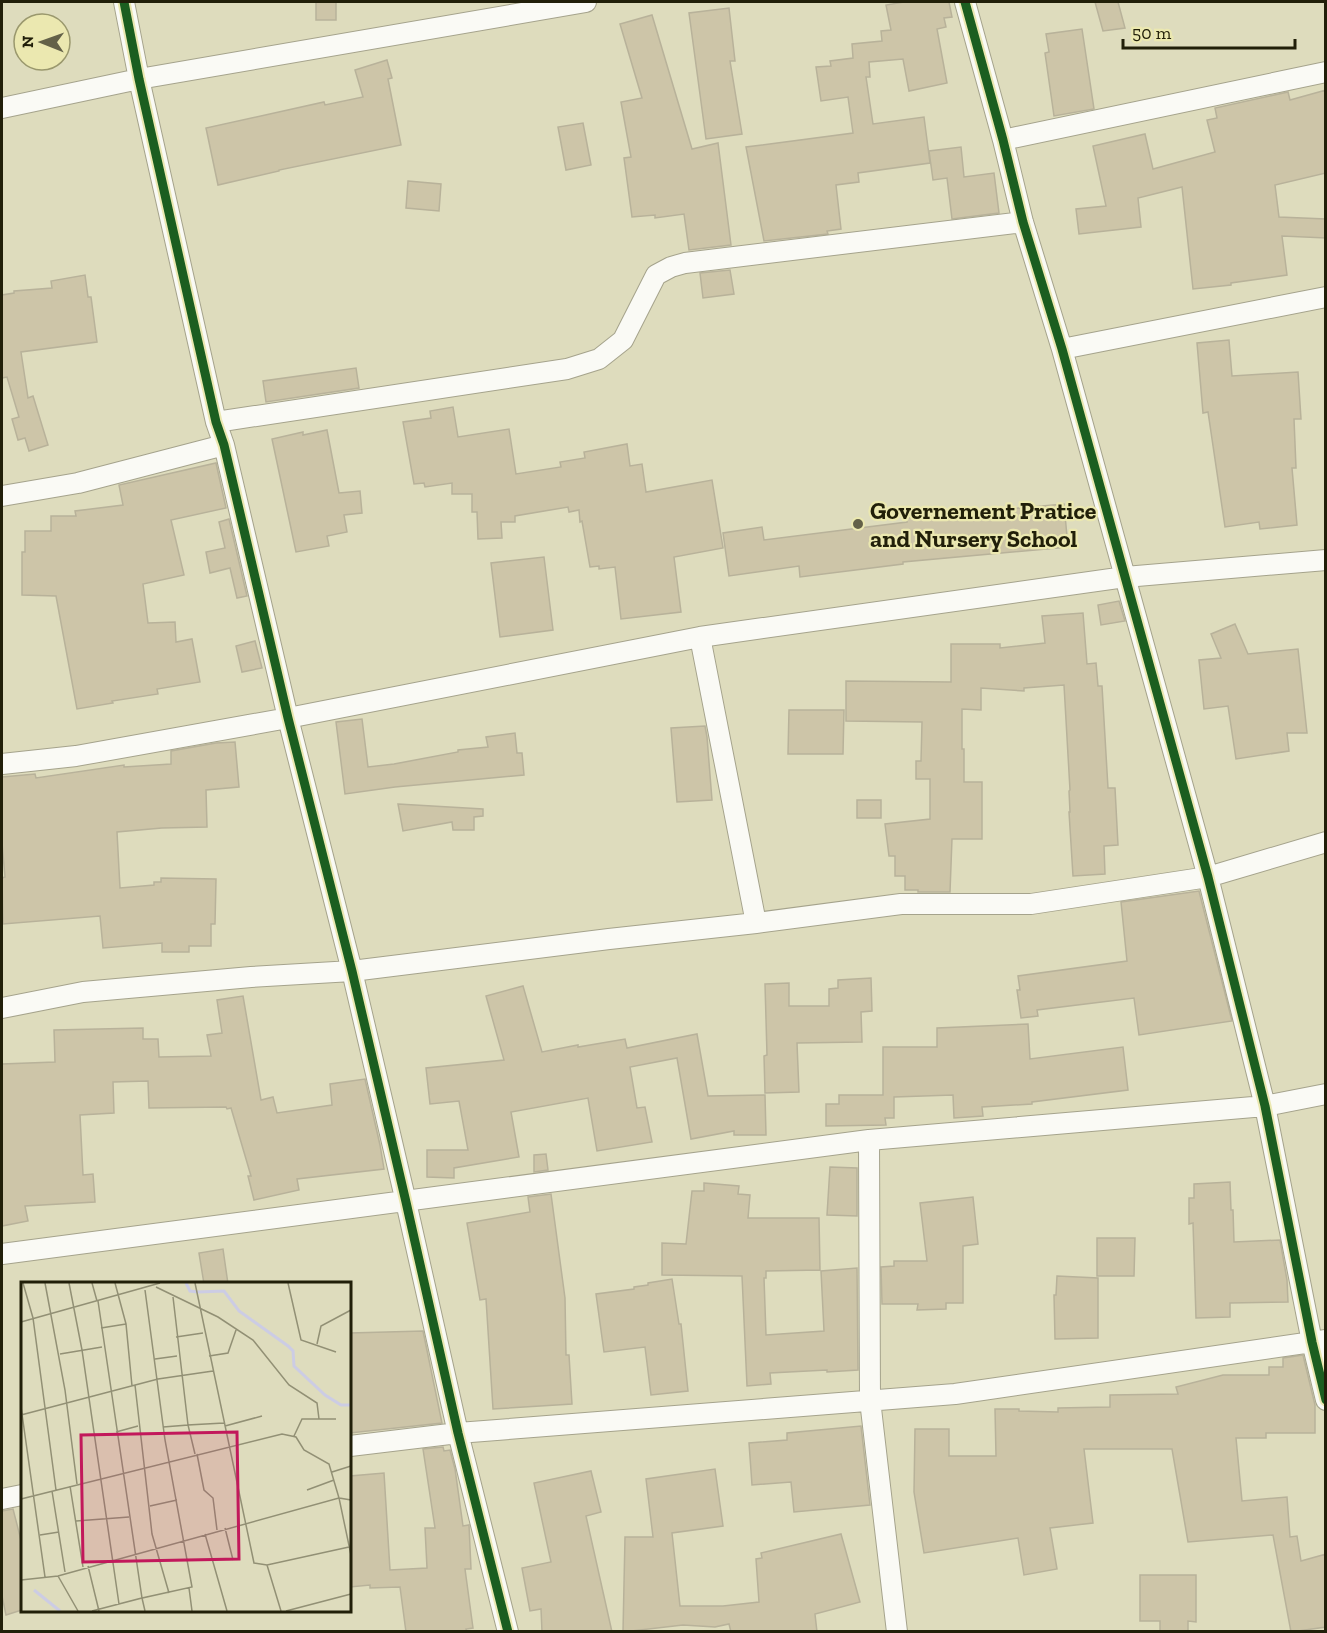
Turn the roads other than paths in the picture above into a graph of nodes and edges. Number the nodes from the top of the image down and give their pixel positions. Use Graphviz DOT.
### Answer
graph roads {
  1 [pos="124,2"];
  2 [pos="586,2"];
  3 [pos="965,2"];
  4 [pos="1326,72"];
  5 [pos="139,79"];
  6 [pos="2,108"];
  7 [pos="1004,140"];
  8 [pos="1023,222"];
  9 [pos="1326,297"];
  10 [pos="1062,349"];
  11 [pos="216,422"];
  12 [pos="224,445"];
  13 [pos="2,496"];
  14 [pos="1326,560"];
  15 [pos="1125,577"];
  16 [pos="700,637"];
  17 [pos="288,718"];
  18 [pos="2,764"];
  19 [pos="1326,842"];
  20 [pos="1208,877"];
  21 [pos="756,923"];
  22 [pos="351,971"];
  23 [pos="2,1008"];
  24 [pos="1326,1094"];
  25 [pos="1265,1106"];
  26 [pos="869,1140"];
  27 [pos="406,1202"];
  28 [pos="2,1254"];
  29 [pos="1319,1341"];
  30 [pos="870,1400"];
  31 [pos="1326,1400"];
  32 [pos="458,1433"];
  33 [pos="351,1446"];
  34 [pos="21,1495"];
  35 [pos="2,1499"];
  36 [pos="508,1632"];
  37 [pos="897,1632"];
  1 -- 5 [label="street"];
  2 -- 5 [label="street"];
  3 -- 7 [label="street"];
  4 -- 7 [label="street"];
  5 -- 6 [label="street"];
  5 -- 11 [label="street"];
  7 -- 8 [label="street"];
  8 -- 10 [label="street"];
  8 -- 11 [label="street"];
  9 -- 10 [label="street"];
  10 -- 15 [label="street"];
  11 -- 12 [label="street"];
  12 -- 13 [label="street"];
  12 -- 17 [label="street"];
  14 -- 15 [label="street"];
  15 -- 16 [label="street"];
  15 -- 20 [label="street"];
  16 -- 17 [label="street"];
  16 -- 21 [label="street"];
  17 -- 18 [label="street"];
  17 -- 22 [label="street"];
  19 -- 20 [label="street"];
  20 -- 21 [label="street"];
  20 -- 25 [label="street"];
  21 -- 22 [label="street"];
  22 -- 23 [label="street"];
  22 -- 27 [label="street"];
  24 -- 25 [label="street"];
  25 -- 26 [label="street"];
  25 -- 29 [label="street"];
  26 -- 27 [label="street"];
  26 -- 30 [label="street"];
  27 -- 28 [label="street"];
  27 -- 32 [label="street"];
  29 -- 30 [label="street"];
  29 -- 31 [label="street"];
  30 -- 32 [label="street"];
  30 -- 37 [label="street"];
  32 -- 33 [label="street"];
  32 -- 36 [label="street"];
  34 -- 35 [label="street"];
}
